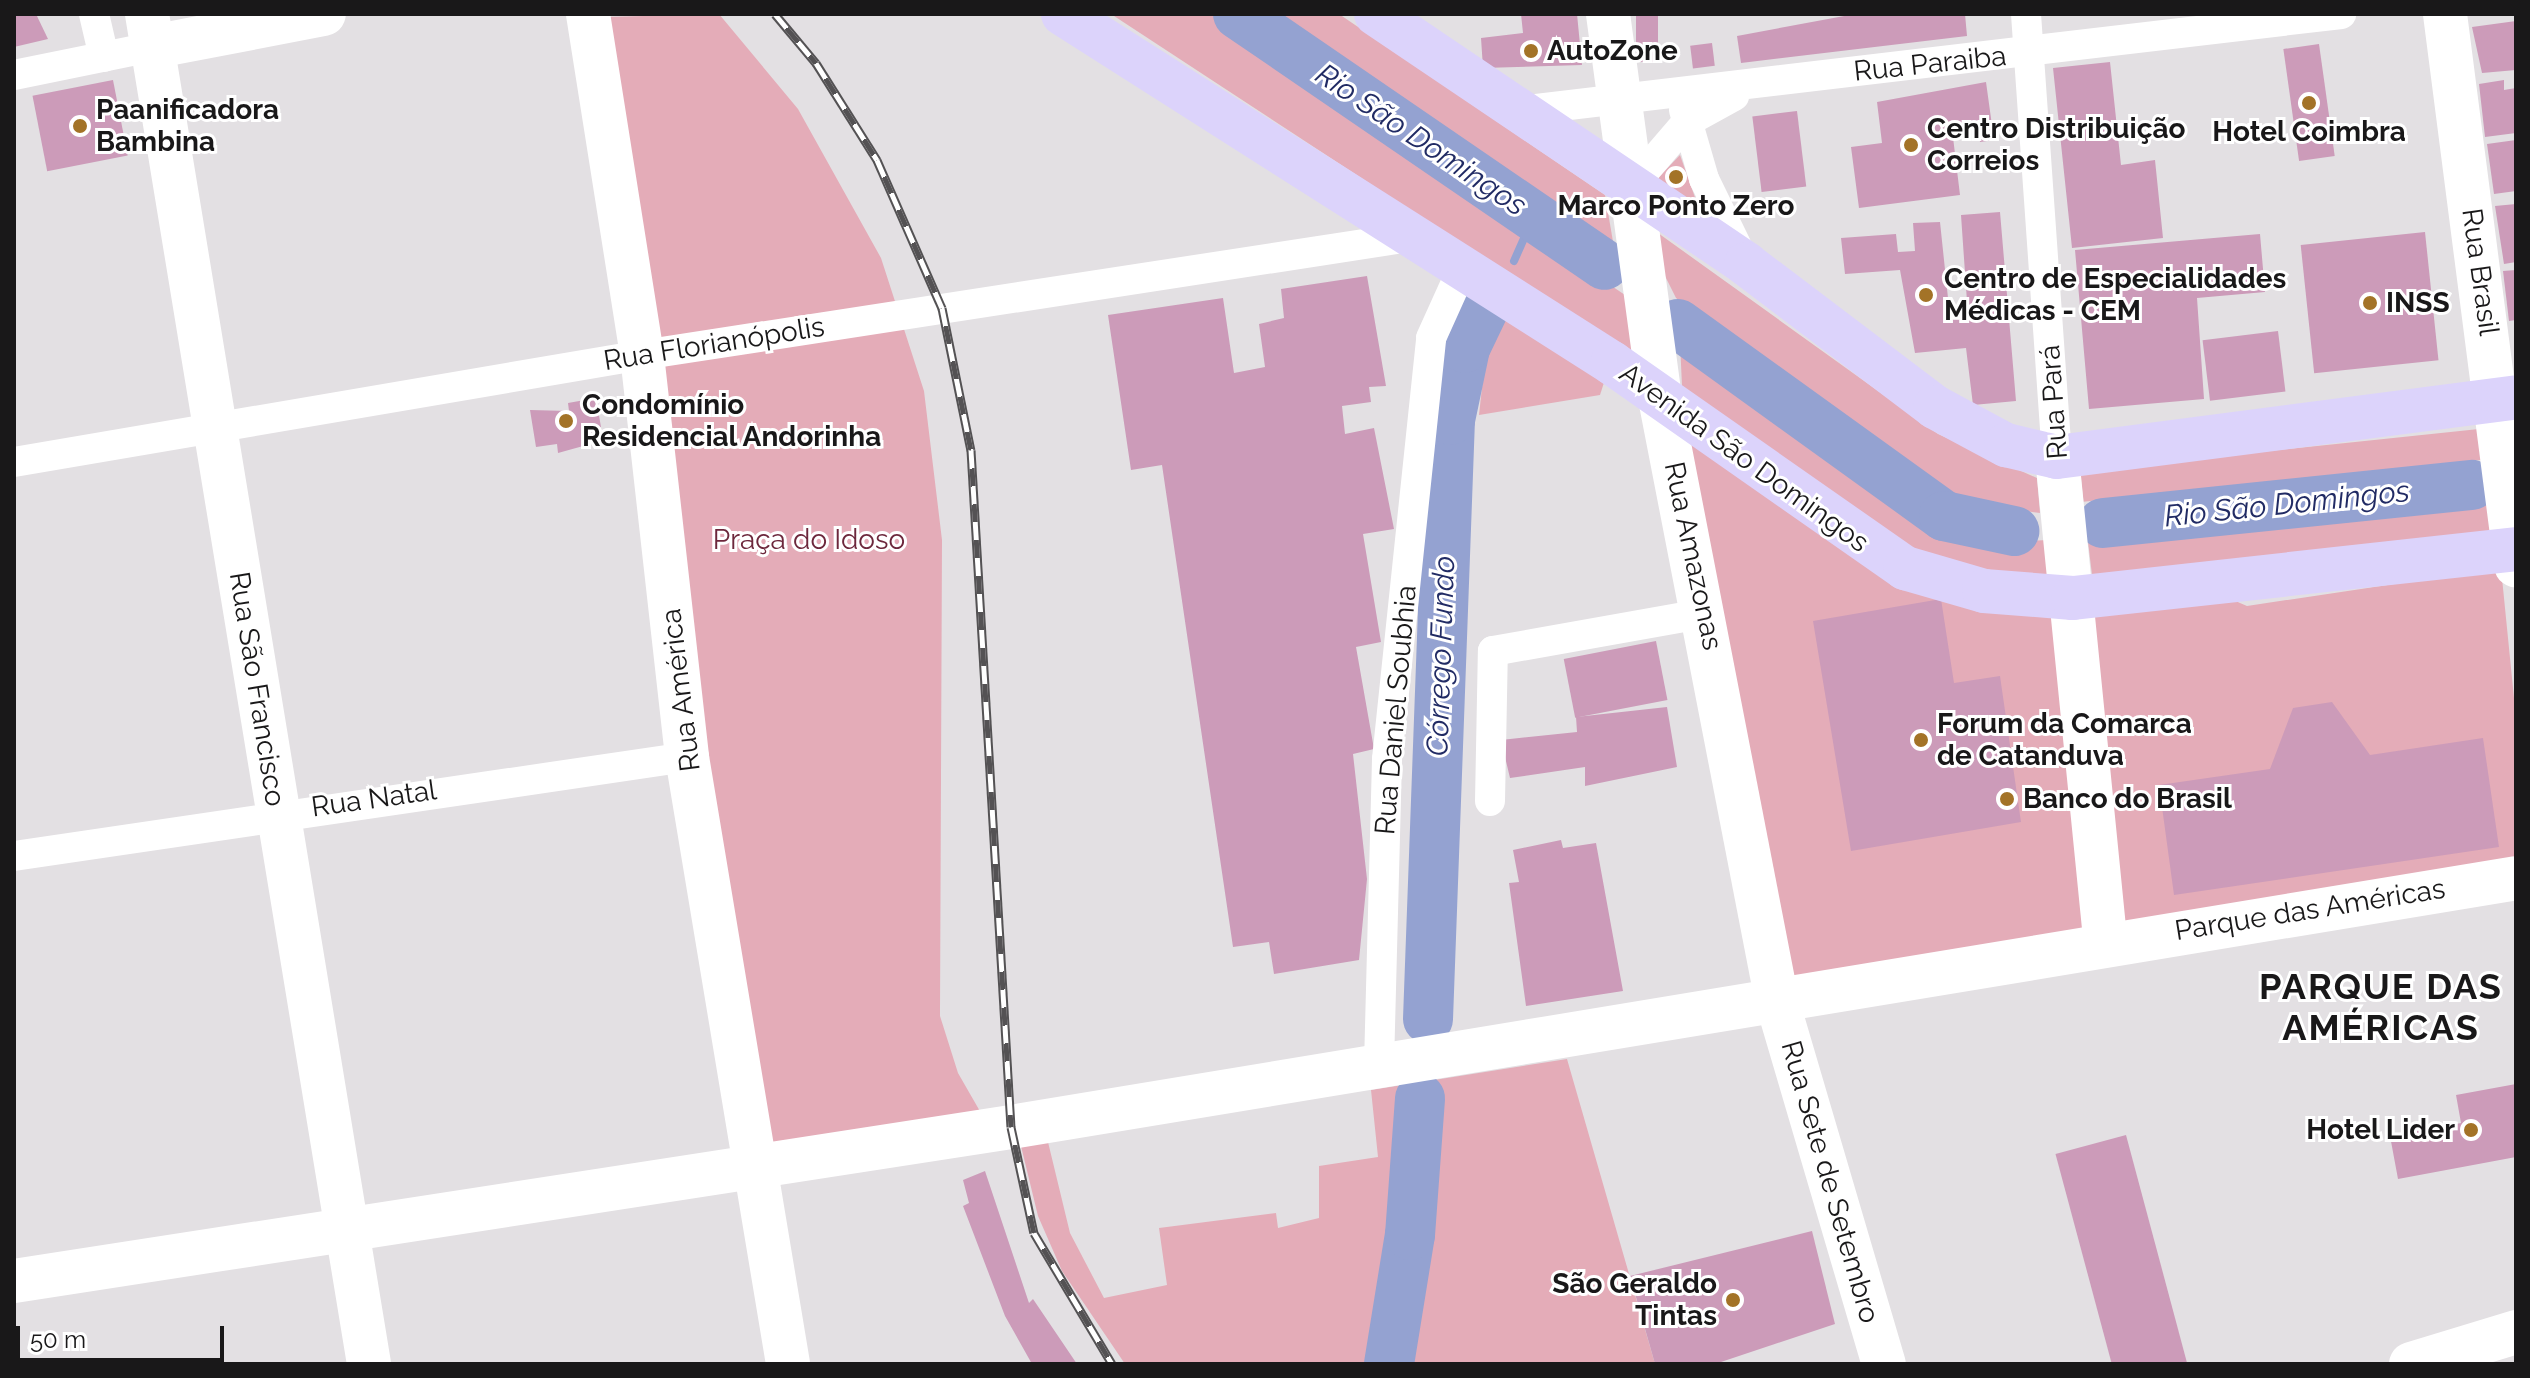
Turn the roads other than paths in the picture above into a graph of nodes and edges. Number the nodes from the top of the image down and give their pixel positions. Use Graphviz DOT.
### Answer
graph roads {
  1 [pos="94,14"];
  2 [pos="324,14"];
  3 [pos="588,14"];
  4 [pos="1063,14"];
  5 [pos="1376,14"];
  6 [pos="1608,14"];
  7 [pos="2026,14"];
  8 [pos="2341,14"];
  9 [pos="2445,14"];
  10 [pos="150,31"];
  11 [pos="2029,53"];
  12 [pos="104,57"];
  13 [pos="14,75"];
  14 [pos="1618,104"];
  15 [pos="1684,108"];
  16 [pos="1518,111"];
  17 [pos="1632,203"];
  18 [pos="1416,236"];
  19 [pos="1746,264"];
  20 [pos="1476,275"];
  21 [pos="642,355"];
  22 [pos="1658,380"];
  23 [pos="2504,406"];
  24 [pos="215,428"];
  25 [pos="14,462"];
  26 [pos="2058,466"];
  27 [pos="2515,548"];
  28 [pos="2072,588"];
  29 [pos="1707,613"];
  30 [pos="687,757"];
  31 [pos="1490,801"];
  32 [pos="276,812"];
  33 [pos="14,856"];
  34 [pos="2516,878"];
  35 [pos="2105,942"];
  36 [pos="1777,1001"];
  37 [pos="1379,1065"];
  38 [pos="756,1162"];
  39 [pos="348,1230"];
  40 [pos="14,1281"];
  41 [pos="2516,1332"];
  42 [pos="369,1364"];
  43 [pos="788,1364"];
  44 [pos="1884,1364"];
  45 [pos="2411,1364"];
  1 -- 12 [label="street"];
  2 -- 10 [label="main road"];
  3 -- 21 [label="main road, Rua América"];
  4 -- 18 [label="main road, Avenida São Domingos"];
  5 -- 16 [label="main road"];
  6 -- 14 [label="main road, Rua Amazonas"];
  7 -- 11 [label="street, Rua Pará"];
  8 -- 11 [label="street, Rua Paraiba"];
  9 -- 23 [label="main road, Rua Brasil"];
  10 -- 12 [label="street"];
  10 -- 24 [label="main road, Rua São Francisco"];
  11 -- 15 [label="street, Rua Paraiba"];
  11 -- 26 [label="street, Rua Pará"];
  12 -- 13 [label="street"];
  14 -- 15 [label="street, Rua Paraiba"];
  14 -- 16 [label="street, Rua Paraiba"];
  14 -- 17 [label="main road, Rua Amazonas"];
  15 -- 17 [label="street"];
  15 -- 19 [label="street"];
  16 -- 17 [label="main road"];
  17 -- 19 [label="main road"];
  17 -- 22 [label="main road, Rua Amazonas"];
  18 -- 20 [label="main road, Avenida São Domingos"];
  18 -- 21 [label="street, Rua Florianópolis"];
  19 -- 26 [label="main road"];
  20 -- 22 [label="main road, Avenida São Domingos"];
  20 -- 37 [label="street, Rua Daniel Soubhia"];
  21 -- 24 [label="street, Rua Florianópolis"];
  21 -- 30 [label="main road, Rua América"];
  22 -- 28 [label="main road, Avenida São Domingos"];
  22 -- 29 [label="main road, Rua Amazonas"];
  23 -- 26 [label="main road"];
  23 -- 27 [label="main road, Rua Brasil"];
  24 -- 25 [label="street, Rua Florianópolis"];
  24 -- 32 [label="main road, Rua São Francisco"];
  26 -- 28 [label="main road, Rua Pará"];
  27 -- 28 [label="main road, Avenida São Domingos"];
  28 -- 35 [label="main road"];
  29 -- 31 [label="street"];
  29 -- 36 [label="main road, Rua Amazonas"];
  30 -- 32 [label="street, Rua Natal"];
  30 -- 38 [label="main road, Rua América"];
  32 -- 33 [label="street, Rua Natal"];
  32 -- 39 [label="main road, Rua São Francisco"];
  34 -- 35 [label="main road, Parque das Américas"];
  35 -- 36 [label="main road, Parque das Américas"];
  36 -- 37 [label="main road, Parque das Américas"];
  36 -- 44 [label="main road, Rua Sete de Setembro"];
  37 -- 38 [label="main road, Parque das Américas"];
  38 -- 39 [label="main road, Parque das Américas"];
  38 -- 43 [label="main road, Rua América"];
  39 -- 40 [label="main road, Parque das Américas"];
  39 -- 42 [label="main road, Rua São Francisco"];
  41 -- 45 [label="main road"];
}
